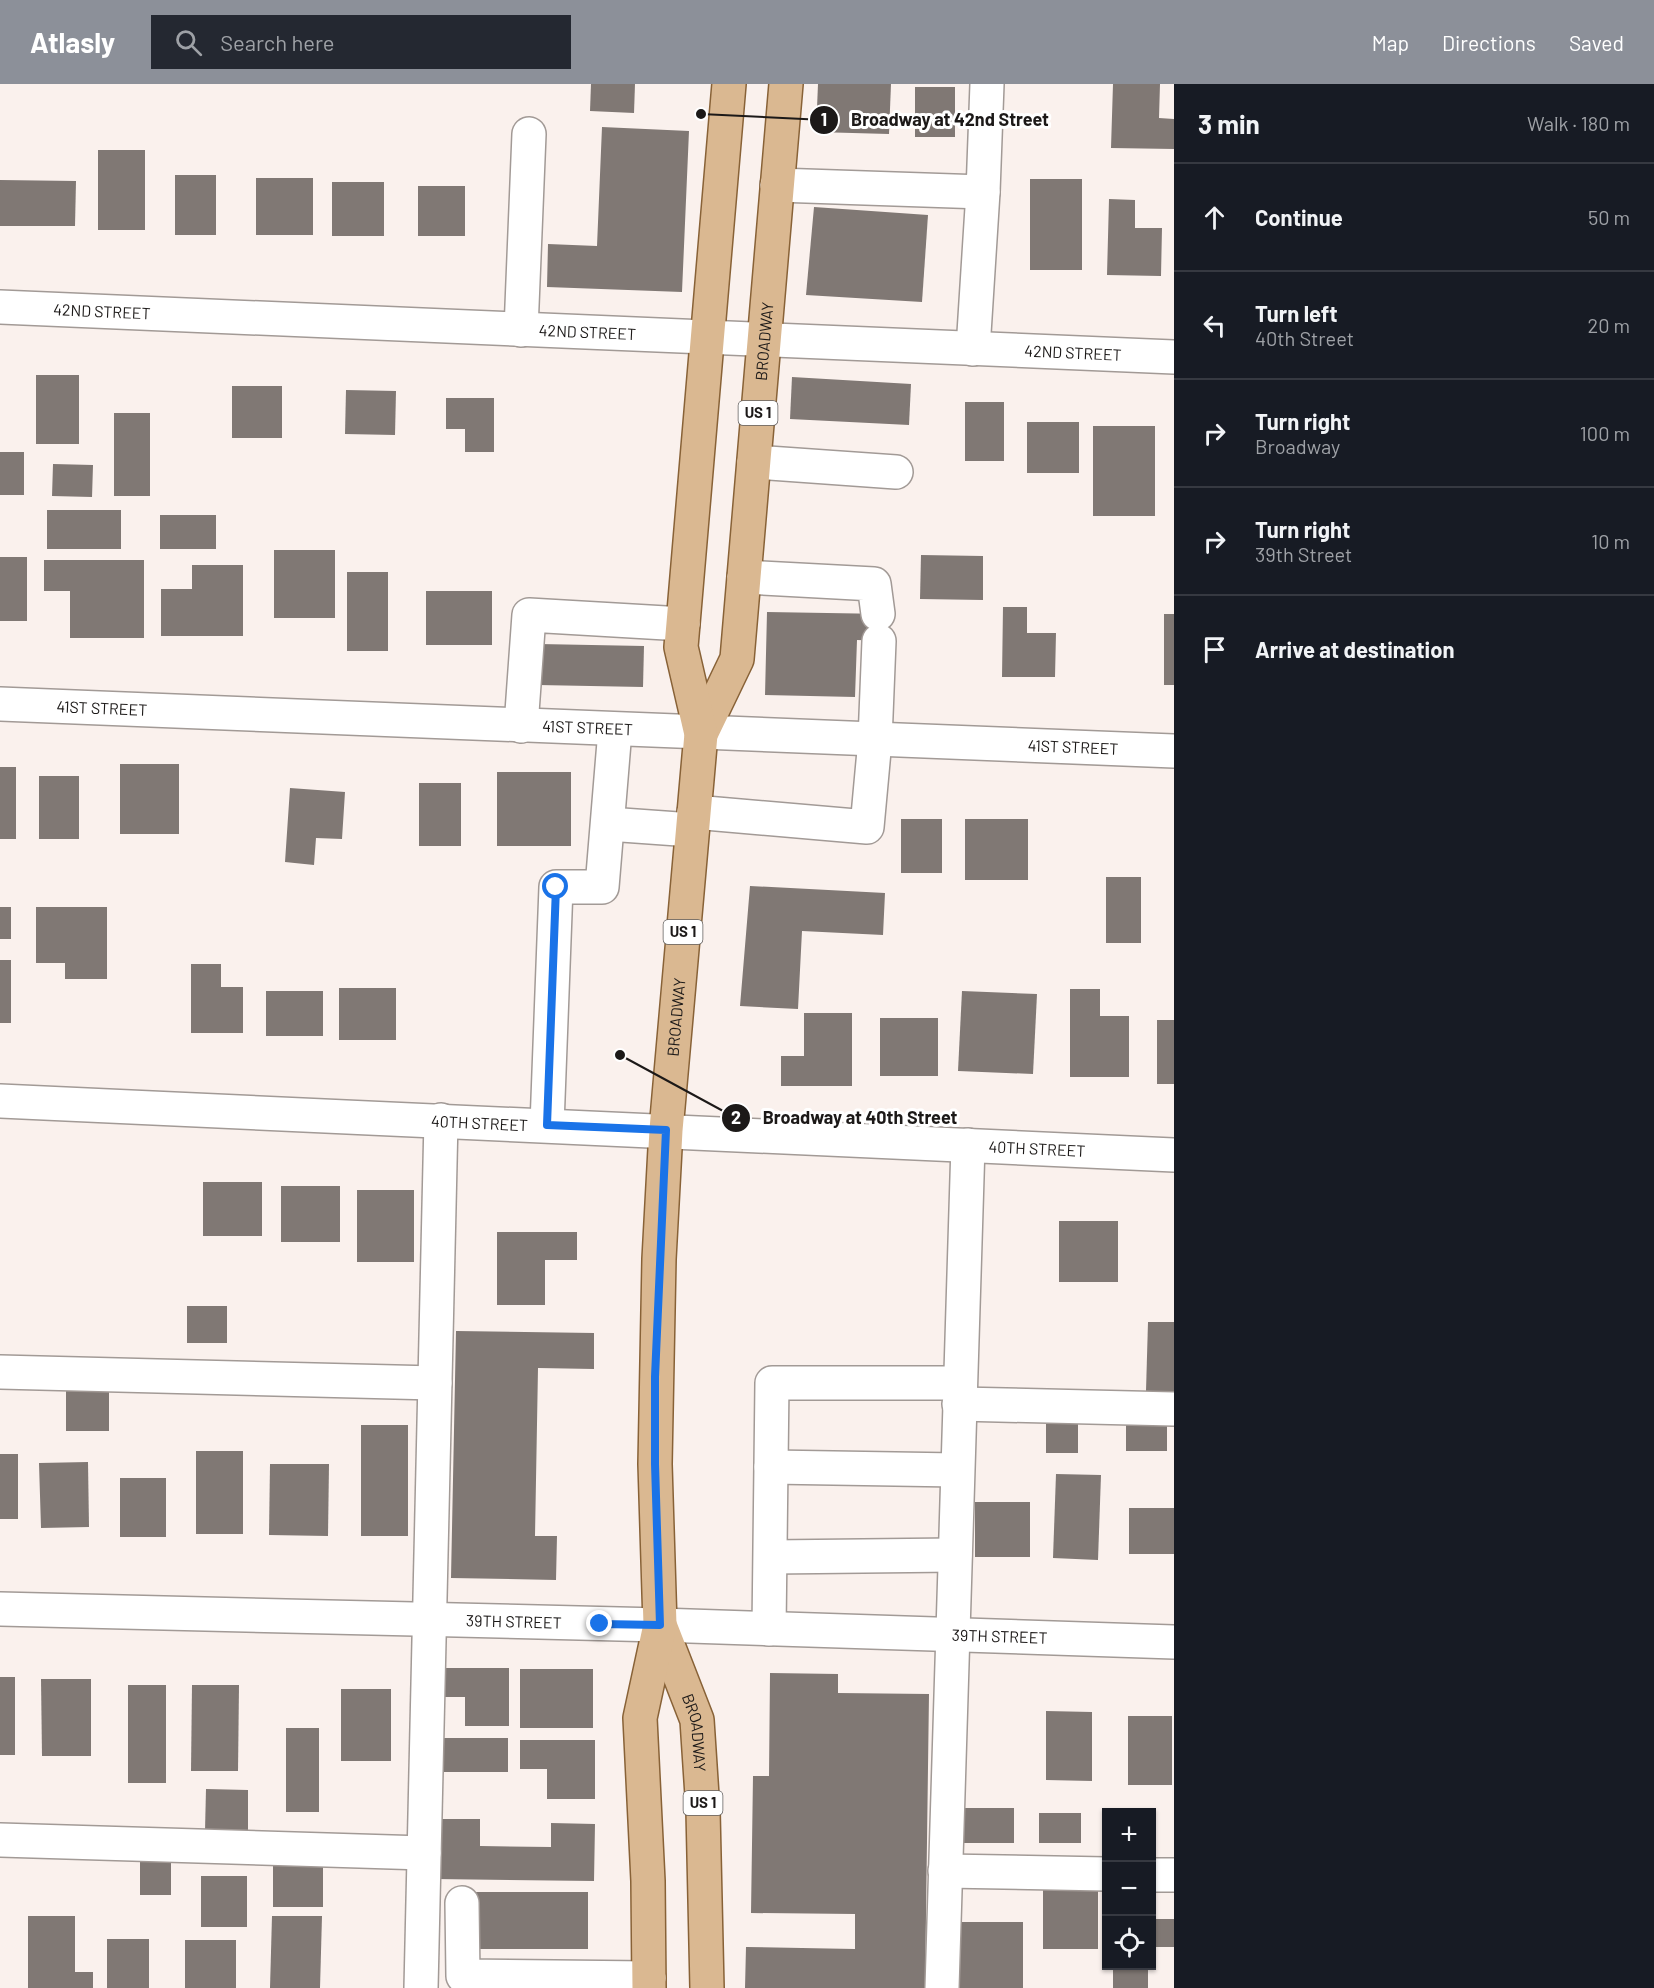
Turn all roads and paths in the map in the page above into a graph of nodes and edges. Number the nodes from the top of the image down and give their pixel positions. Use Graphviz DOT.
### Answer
graph roads {
  1 [pos="729,84"];
  2 [pos="786,84"];
  3 [pos="987,84"];
  4 [pos="529,134"];
  5 [pos="777,185"];
  6 [pos="983,192"];
  7 [pos="0,308"];
  8 [pos="521,330"];
  9 [pos="708,338"];
  10 [pos="764,341"];
  11 [pos="973,349"];
  12 [pos="1174,357"];
  13 [pos="754,462"];
  14 [pos="896,472"];
  15 [pos="744,577"];
  16 [pos="683,624"];
  17 [pos="0,704"];
  18 [pos="521,726"];
  19 [pos="615,730"];
  20 [pos="701,734"];
  21 [pos="875,740"];
  22 [pos="1174,751"];
  23 [pos="693,821"];
  24 [pos="608,824"];
  25 [pos="0,1101"];
  26 [pos="441,1120"];
  27 [pos="547,1125"];
  28 [pos="666,1130"];
  29 [pos="968,1146"];
  30 [pos="1174,1155"];
  31 [pos="0,1372"];
  32 [pos="435,1383"];
  33 [pos="959,1394"];
  34 [pos="1174,1409"];
  35 [pos="771,1467"];
  36 [pos="957,1470"];
  37 [pos="954,1555"];
  38 [pos="771,1557"];
  39 [pos="0,1609"];
  40 [pos="429,1620"];
  41 [pos="660,1625"];
  42 [pos="769,1629"];
  43 [pos="951,1634"];
  44 [pos="1174,1642"];
  45 [pos="0,1840"];
  46 [pos="424,1853"];
  47 [pos="945,1871"];
  48 [pos="1102,1874"];
  49 [pos="1156,1875"];
  50 [pos="1174,1875"];
  51 [pos="462,1904"];
  52 [pos="649,1983"];
  53 [pos="421,1988"];
  54 [pos="707,1988"];
  55 [pos="942,1988"];
  1 -- 9 [label="main road, BROADWAY / US 1"];
  2 -- 5 [label="main road, BROADWAY / US 1"];
  3 -- 6 [label="street"];
  4 -- 8 [label="street"];
  5 -- 6 [label="street"];
  5 -- 10 [label="main road, BROADWAY / US 1"];
  6 -- 11 [label="street"];
  7 -- 8 [label="street, 42ND STREET"];
  8 -- 9 [label="street, 42ND STREET"];
  9 -- 10 [label="street, 42ND STREET"];
  9 -- 16 [label="main road, BROADWAY / US 1"];
  10 -- 11 [label="street, 42ND STREET"];
  10 -- 13 [label="main road, BROADWAY / US 1"];
  11 -- 12 [label="street, 42ND STREET"];
  13 -- 14 [label="street"];
  13 -- 15 [label="main road, BROADWAY / US 1"];
  15 -- 20 [label="main road, BROADWAY / US 1"];
  15 -- 21 [label="street"];
  16 -- 18 [label="street"];
  16 -- 20 [label="main road, BROADWAY / US 1"];
  17 -- 18 [label="street, 41ST STREET"];
  18 -- 19 [label="street, 41ST STREET"];
  19 -- 20 [label="street, 41ST STREET"];
  19 -- 24 [label="street"];
  20 -- 21 [label="street, 41ST STREET"];
  20 -- 23 [label="main road, BROADWAY / US 1"];
  21 -- 22 [label="street, 41ST STREET"];
  21 -- 23 [label="street"];
  23 -- 24 [label="street"];
  23 -- 28 [label="main road, BROADWAY / US 1"];
  24 -- 27 [label="street"];
  25 -- 26 [label="street, 40TH STREET"];
  26 -- 27 [label="street, 40TH STREET"];
  26 -- 32 [label="street"];
  27 -- 28 [label="street, 40TH STREET"];
  28 -- 29 [label="street, 40TH STREET"];
  28 -- 41 [label="main road, BROADWAY / US 1"];
  29 -- 30 [label="street, 40TH STREET"];
  29 -- 33 [label="street"];
  31 -- 32 [label="street"];
  32 -- 40 [label="street"];
  33 -- 34 [label="street"];
  33 -- 35 [label="street"];
  33 -- 36 [label="street"];
  35 -- 36 [label="street"];
  35 -- 38 [label="street"];
  36 -- 37 [label="street"];
  37 -- 38 [label="street"];
  37 -- 43 [label="street"];
  38 -- 42 [label="street"];
  39 -- 40 [label="street, 39TH STREET"];
  40 -- 41 [label="street, 39TH STREET"];
  40 -- 46 [label="street"];
  41 -- 42 [label="street, 39TH STREET"];
  41 -- 52 [label="main road, BROADWAY / US 1"];
  41 -- 54 [label="main road, BROADWAY / US 1"];
  42 -- 43 [label="street, 39TH STREET"];
  43 -- 44 [label="street, 39TH STREET"];
  43 -- 47 [label="street"];
  45 -- 46 [label="street"];
  46 -- 53 [label="street"];
  47 -- 48 [label="street"];
  47 -- 55 [label="street"];
  49 -- 50 [label="street"];
  51 -- 52 [label="street"];
}
